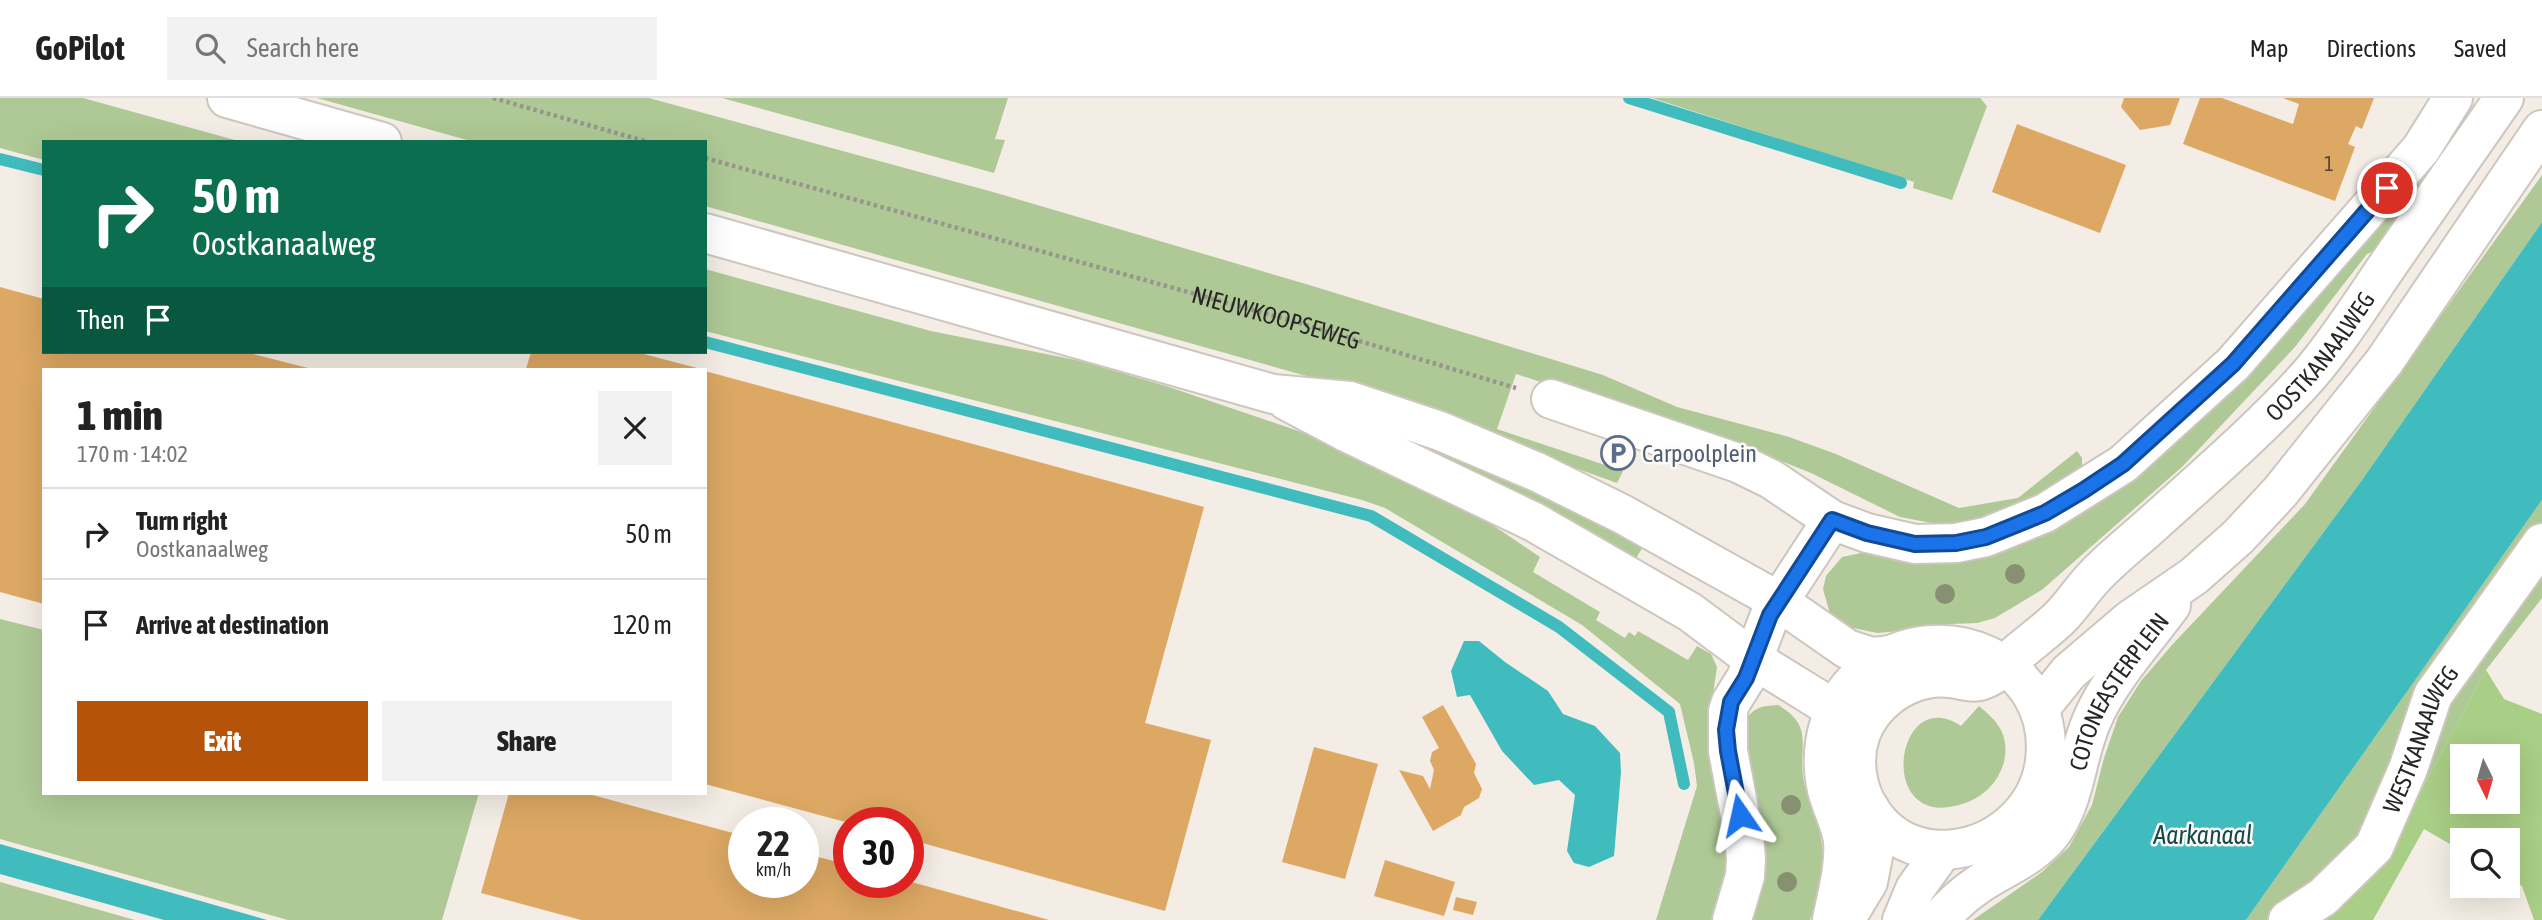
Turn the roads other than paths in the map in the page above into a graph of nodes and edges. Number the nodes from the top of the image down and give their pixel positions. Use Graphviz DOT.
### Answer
graph roads {
  1 [pos="227,98"];
  2 [pos="2453,98"];
  3 [pos="2504,98"];
  4 [pos="2542,130"];
  5 [pos="375,140"];
  6 [pos="707,234"];
  7 [pos="1273,394"];
  8 [pos="1551,399"];
  9 [pos="1832,520"];
  10 [pos="2542,543"];
  11 [pos="2095,576"];
  12 [pos="2194,576"];
  13 [pos="1778,601"];
  14 [pos="1889,655"];
  15 [pos="1991,657"];
  16 [pos="1753,659"];
  17 [pos="2040,708"];
  18 [pos="1834,711"];
  19 [pos="1857,747"];
  20 [pos="1852,809"];
  21 [pos="1943,850"];
  22 [pos="1732,920"];
  23 [pos="1832,920"];
  24 [pos="1845,920"];
  25 [pos="1902,920"];
  26 [pos="1939,920"];
  27 [pos="2288,920"];
  1 -- 5 [label="main road"];
  2 -- 9 [label="main road"];
  3 -- 11 [label="main road, OOSTKANAALWEG"];
  4 -- 12 [label="main road"];
  6 -- 7 [label="main road"];
  7 -- 13 [label="main road"];
  7 -- 16 [label="main road"];
  8 -- 9 [label="main road"];
  9 -- 13 [label="main road"];
  10 -- 27 [label="main road, WESTKANAALWEG"];
  11 -- 15 [label="main road, COTONEASTERPLEIN"];
  12 -- 17 [label="main road, COTONEASTERPLEIN"];
  12 -- 26 [label="main road, COTONEASTERPLEIN"];
  13 -- 14 [label="main road"];
  13 -- 16 [label="main road"];
  14 -- 15 [label="main road, COTONEASTERPLEIN"];
  14 -- 18 [label="main road, COTONEASTERPLEIN"];
  15 -- 17 [label="main road, COTONEASTERPLEIN"];
  15 -- 19 [label="main road, COTONEASTERPLEIN"];
  16 -- 18 [label="main road"];
  16 -- 22 [label="main road"];
  17 -- 21 [label="main road, COTONEASTERPLEIN"];
  18 -- 19 [label="main road"];
  18 -- 20 [label="main road, COTONEASTERPLEIN"];
  19 -- 20 [label="main road, COTONEASTERPLEIN"];
  20 -- 21 [label="main road, COTONEASTERPLEIN"];
  20 -- 23 [label="main road, COTONEASTERPLEIN"];
  20 -- 24 [label="main road, COTONEASTERPLEIN"];
  21 -- 25 [label="main road"];
}
